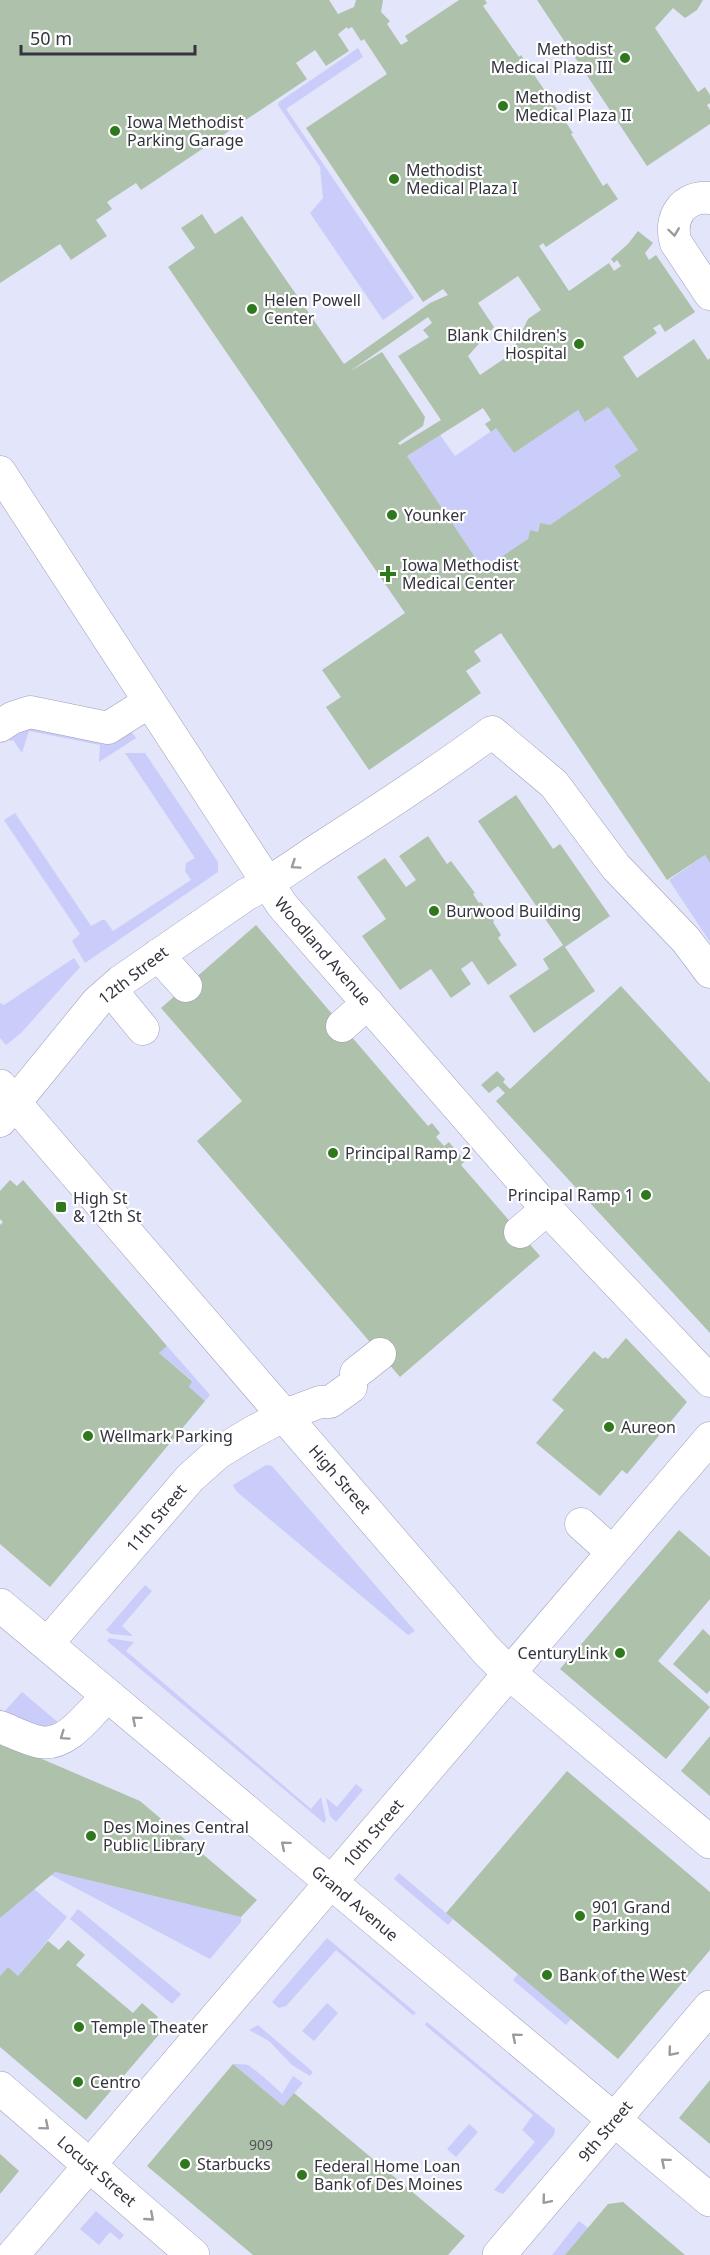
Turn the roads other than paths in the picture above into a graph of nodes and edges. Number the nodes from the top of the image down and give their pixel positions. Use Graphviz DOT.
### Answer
graph roads {
  1 [pos="710,198"];
  2 [pos="710,294"];
  3 [pos="0,472"];
  4 [pos="149,702"];
  5 [pos="0,726"];
  6 [pos="267,884"];
  7 [pos="158,955"];
  8 [pos="710,972"];
  9 [pos="186,986"];
  10 [pos="106,994"];
  11 [pos="368,1003"];
  12 [pos="342,1026"];
  13 [pos="137,1034"];
  14 [pos="5,1103"];
  15 [pos="548,1209"];
  16 [pos="519,1232"];
  17 [pos="380,1354"];
  18 [pos="710,1381"];
  19 [pos="285,1415"];
  20 [pos="710,1438"];
  21 [pos="580,1524"];
  22 [pos="612,1552"];
  23 [pos="0,1605"];
  24 [pos="47,1644"];
  25 [pos="509,1673"];
  26 [pos="107,1696"];
  27 [pos="0,1727"];
  28 [pos="710,1842"];
  29 [pos="330,1883"];
  30 [pos="710,2007"];
  31 [pos="0,2088"];
  32 [pos="615,2119"];
  33 [pos="90,2164"];
  34 [pos="710,2200"];
  35 [pos="13,2255"];
  36 [pos="194,2255"];
  37 [pos="499,2255"];
  1 -- 2 [label="street, one-way"];
  3 -- 4 [label="street, Woodland Avenue"];
  4 -- 5 [label="street"];
  4 -- 6 [label="street, Woodland Avenue"];
  6 -- 7 [label="street, 12th Street"];
  8 -- 6 [label="street, 12th Street, one-way"];
  6 -- 11 [label="street, Woodland Avenue"];
  7 -- 9 [label="street"];
  7 -- 10 [label="street, 12th Street"];
  10 -- 13 [label="street"];
  10 -- 14 [label="street, 12th Street"];
  11 -- 12 [label="street"];
  11 -- 15 [label="street, Woodland Avenue"];
  14 -- 19 [label="main road, High Street"];
  15 -- 16 [label="street"];
  15 -- 18 [label="street, Woodland Avenue"];
  17 -- 19 [label="street, 11th Street"];
  19 -- 24 [label="street, 11th Street"];
  19 -- 25 [label="main road, High Street"];
  20 -- 22 [label="street, 10th Street"];
  21 -- 22 [label="street"];
  22 -- 25 [label="street, 10th Street"];
  23 -- 24 [label="main road, Grand Avenue"];
  24 -- 26 [label="main road, Grand Avenue"];
  25 -- 28 [label="main road, High Street"];
  25 -- 29 [label="street, 10th Street"];
  26 -- 27 [label="street, one-way"];
  29 -- 26 [label="main road, Grand Avenue, one-way"];
  32 -- 29 [label="main road, Grand Avenue, one-way"];
  29 -- 33 [label="street, 10th Street"];
  30 -- 32 [label="main road, 9th Street, one-way"];
  31 -- 33 [label="main road, Locust Street, one-way"];
  34 -- 32 [label="main road, Grand Avenue, one-way"];
  32 -- 37 [label="main road, 9th Street, one-way"];
  33 -- 35 [label="street, 10th Street"];
  33 -- 36 [label="main road, Locust Street, one-way"];
}
